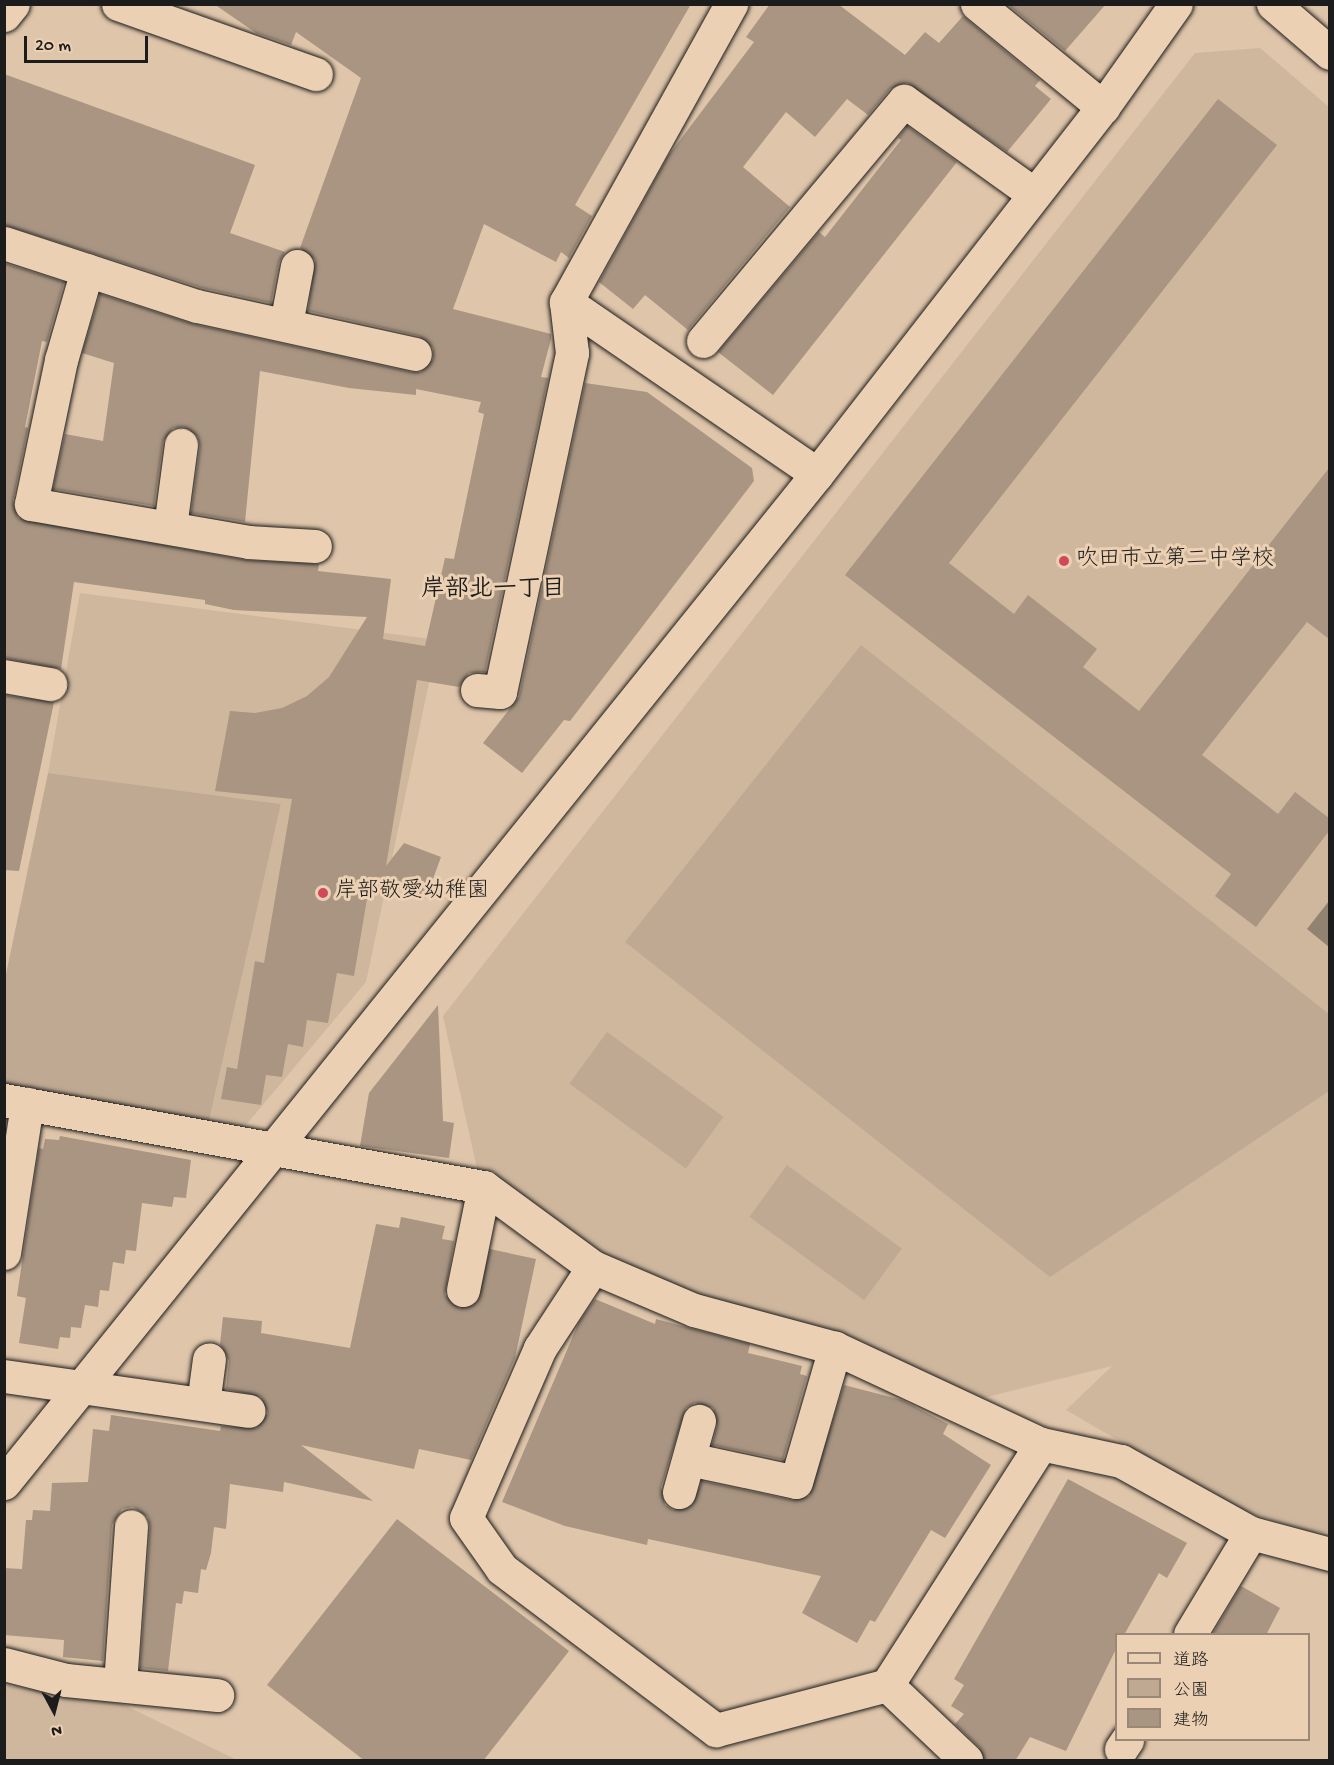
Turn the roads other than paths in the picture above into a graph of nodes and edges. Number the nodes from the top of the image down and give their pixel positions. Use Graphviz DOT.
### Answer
graph roads {
  1 [pos="13,4"];
  2 [pos="118,4"];
  3 [pos="731,4"];
  4 [pos="977,4"];
  5 [pos="1176,4"];
  6 [pos="1273,4"];
  7 [pos="4,15"];
  8 [pos="1329,53"];
  9 [pos="316,74"];
  10 [pos="1103,106"];
  11 [pos="1034,194"];
  12 [pos="4,243"];
  13 [pos="297,266"];
  14 [pos="87,270"];
  15 [pos="566,302"];
  16 [pos="286,324"];
  17 [pos="703,342"];
  18 [pos="415,354"];
  19 [pos="181,446"];
  20 [pos="817,474"];
  21 [pos="170,527"];
  22 [pos="315,546"];
  23 [pos="4,676"];
  24 [pos="50,684"];
  25 [pos="477,690"];
  26 [pos="16,1102"];
  27 [pos="276,1151"];
  28 [pos="484,1187"];
  29 [pos="4,1253"];
  30 [pos="593,1267"];
  31 [pos="463,1290"];
  32 [pos="835,1348"];
  33 [pos="209,1359"];
  34 [pos="4,1376"];
  35 [pos="84,1389"];
  36 [pos="203,1404"];
  37 [pos="249,1411"];
  38 [pos="699,1421"];
  39 [pos="1041,1444"];
  40 [pos="689,1459"];
  41 [pos="4,1484"];
  42 [pos="680,1492"];
  43 [pos="131,1526"];
  44 [pos="1251,1533"];
  45 [pos="1329,1554"];
  46 [pos="1191,1633"];
  47 [pos="4,1664"];
  48 [pos="120,1684"];
  49 [pos="886,1685"];
  50 [pos="217,1695"];
  51 [pos="966,1761"];
  1 -- 7 [label="street"];
  2 -- 9 [label="street"];
  3 -- 15 [label="street"];
  4 -- 10 [label="street"];
  5 -- 10 [label="street"];
  6 -- 8 [label="street"];
  10 -- 11 [label="street"];
  11 -- 17 [label="street"];
  11 -- 20 [label="street"];
  12 -- 14 [label="street"];
  13 -- 16 [label="street"];
  14 -- 16 [label="street"];
  14 -- 21 [label="street"];
  15 -- 20 [label="street"];
  15 -- 25 [label="street"];
  16 -- 18 [label="street"];
  19 -- 21 [label="street"];
  20 -- 27 [label="street"];
  21 -- 22 [label="street"];
  23 -- 24 [label="street"];
  26 -- 27 [label="street"];
  26 -- 29 [label="street"];
  27 -- 28 [label="street"];
  27 -- 35 [label="street"];
  28 -- 30 [label="street"];
  28 -- 31 [label="street"];
  30 -- 32 [label="street"];
  30 -- 49 [label="street"];
  32 -- 39 [label="street"];
  32 -- 40 [label="street"];
  33 -- 36 [label="street"];
  34 -- 35 [label="street"];
  35 -- 36 [label="street"];
  35 -- 41 [label="street"];
  36 -- 37 [label="street"];
  38 -- 40 [label="street"];
  39 -- 44 [label="street"];
  39 -- 49 [label="street"];
  40 -- 42 [label="street"];
  43 -- 48 [label="street"];
  44 -- 45 [label="street"];
  44 -- 46 [label="street"];
  47 -- 48 [label="street"];
  48 -- 50 [label="street"];
  49 -- 51 [label="street"];
}
